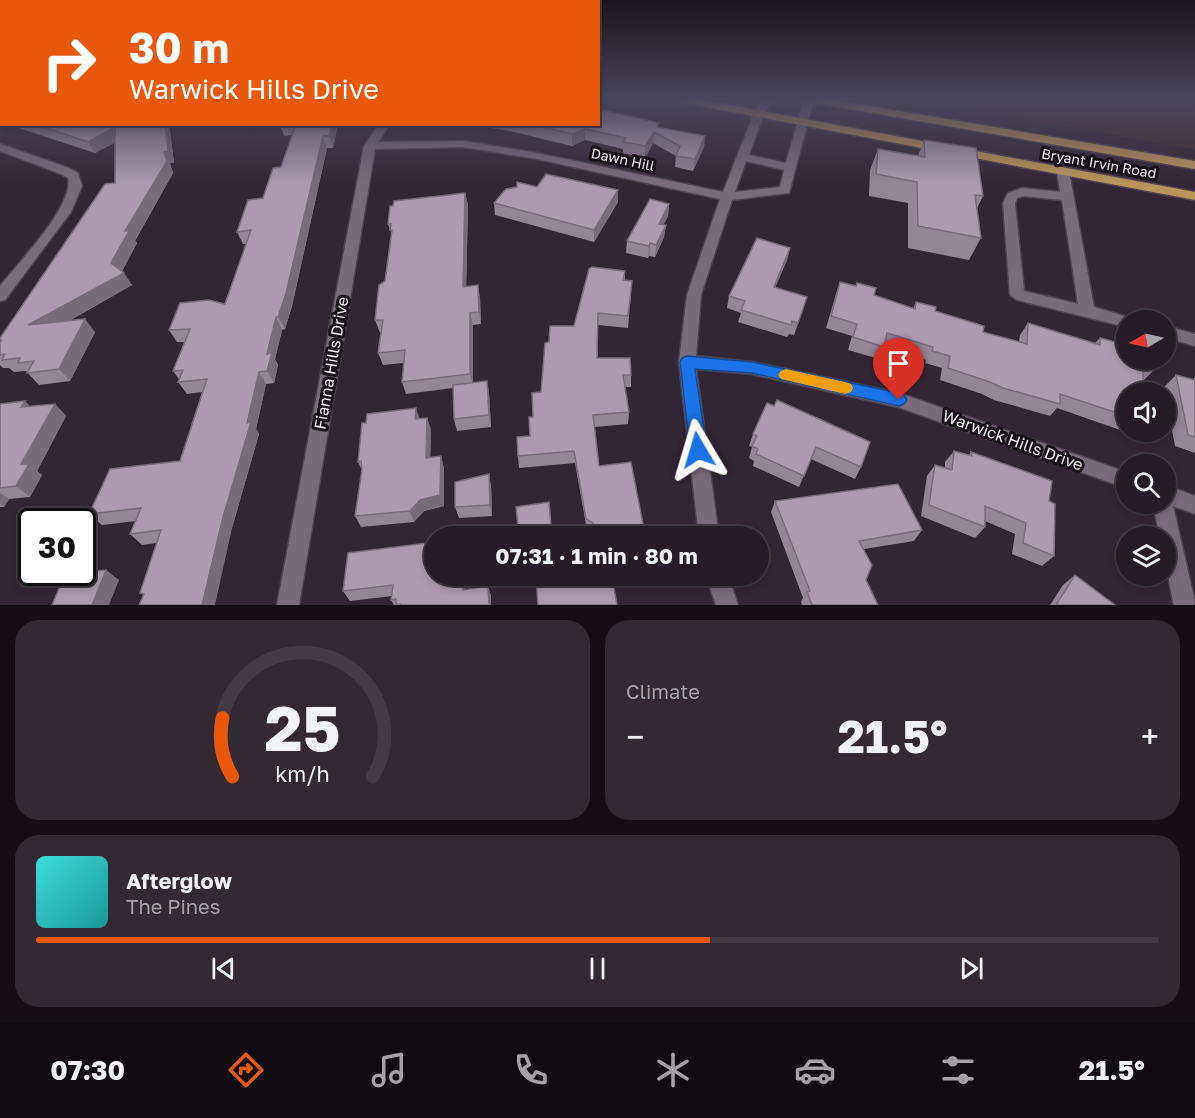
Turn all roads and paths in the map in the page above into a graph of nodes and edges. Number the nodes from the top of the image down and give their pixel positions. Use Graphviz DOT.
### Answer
graph roads {
  1 [pos="383,127"];
  2 [pos="754,127"];
  3 [pos="801,127"];
  4 [pos="835,127"];
  5 [pos="974,127"];
  6 [pos="370,146"];
  7 [pos="0,147"];
  8 [pos="742,157"];
  9 [pos="1195,165"];
  10 [pos="791,168"];
  11 [pos="1063,171"];
  12 [pos="1195,196"];
  13 [pos="727,197"];
  14 [pos="1067,197"];
  15 [pos="0,296"];
  16 [pos="1087,311"];
  17 [pos="1116,319"];
  18 [pos="1176,335"];
  19 [pos="1195,340"];
  20 [pos="687,362"];
  21 [pos="1116,476"];
  22 [pos="1176,498"];
  23 [pos="1195,505"];
  24 [pos="1166,514"];
  25 [pos="708,526"];
  26 [pos="720,586"];
  27 [pos="1184,602"];
  28 [pos="288,605"];
  29 [pos="727,605"];
  1 -- 6 [label="street, Fianna Hills Drive"];
  2 -- 8 [label="street"];
  3 -- 10 [label="street"];
  4 -- 11 [label="main road, Bryant Irvin Road"];
  5 -- 9 [label="main road, Bryant Irvin Road"];
  6 -- 13 [label="street, Dawn Hill"];
  6 -- 28 [label="street, Fianna Hills Drive"];
  7 -- 15 [label="street"];
  8 -- 10 [label="street"];
  8 -- 13 [label="street"];
  10 -- 13 [label="street, Dawn Hill"];
  11 -- 12 [label="main road, Bryant Irvin Road"];
  11 -- 14 [label="street"];
  13 -- 20 [label="street"];
  14 -- 16 [label="street"];
  14 -- 16 [label="street"];
  16 -- 17 [label="street"];
  18 -- 19 [label="street"];
  20 -- 21 [label="street, Warwick Hills Drive"];
  20 -- 25 [label="street"];
  22 -- 23 [label="street"];
  24 -- 27 [label="street"];
  26 -- 29 [label="street"];
}
